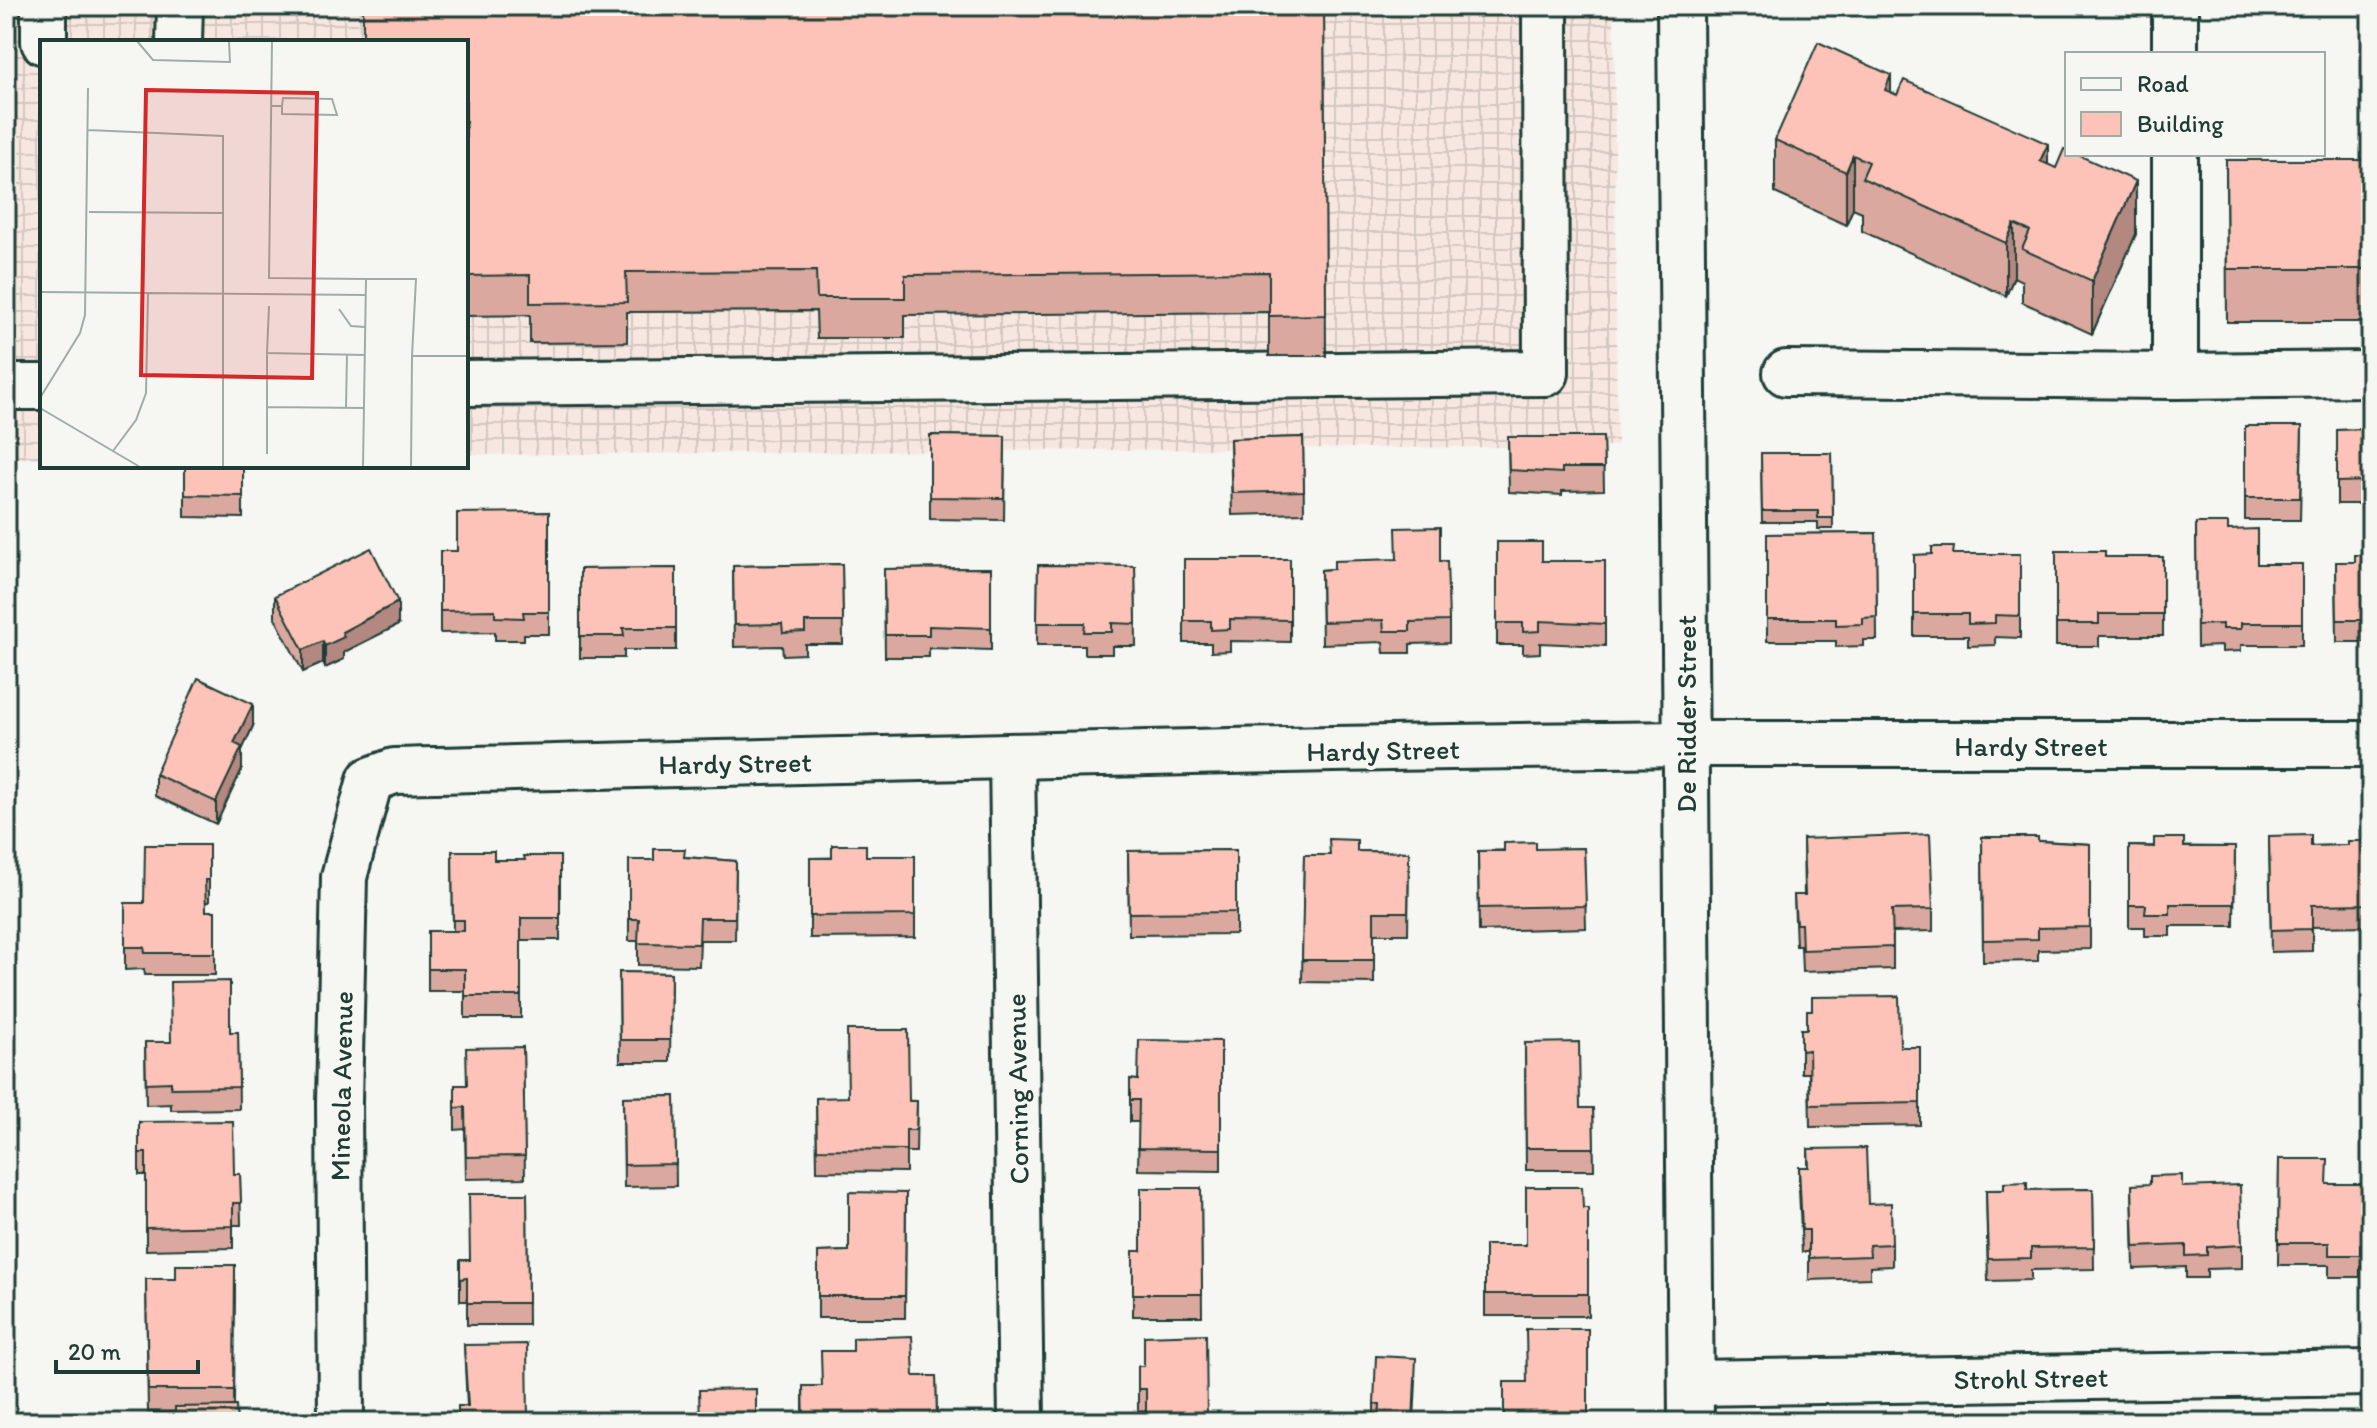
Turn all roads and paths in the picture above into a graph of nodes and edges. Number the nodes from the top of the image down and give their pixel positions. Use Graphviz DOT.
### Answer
graph roads {
  1 [pos="44,6"];
  2 [pos="180,6"];
  3 [pos="1545,6"];
  4 [pos="1680,6"];
  5 [pos="2175,6"];
  6 [pos="44,40"];
  7 [pos="179,40"];
  8 [pos="2175,52"];
  9 [pos="2175,156"];
  10 [pos="1786,373"];
  11 [pos="2371,374"];
  12 [pos="2175,376"];
  13 [pos="468,383"];
  14 [pos="6,387"];
  15 [pos="40,387"];
  16 [pos="1686,744"];
  17 [pos="2371,744"];
  18 [pos="1012,756"];
  19 [pos="394,771"];
  20 [pos="2371,1373"];
  21 [pos="1691,1403"];
  22 [pos="341,1422"];
  23 [pos="1021,1422"];
  1 -- 6 [label="street"];
  2 -- 7 [label="street"];
  3 -- 13 [label="street"];
  4 -- 16 [label="street, De Ridder Street"];
  5 -- 8 [label="street"];
  9 -- 12 [label="street"];
  10 -- 12 [label="street"];
  11 -- 12 [label="street"];
  14 -- 15 [label="street"];
  16 -- 17 [label="street, Hardy Street"];
  16 -- 18 [label="street, Hardy Street"];
  16 -- 21 [label="street, De Ridder Street"];
  18 -- 19 [label="street, Hardy Street"];
  18 -- 23 [label="street, Corning Avenue"];
  19 -- 22 [label="street, Mineola Avenue"];
  20 -- 21 [label="street, Strohl Street"];
}
